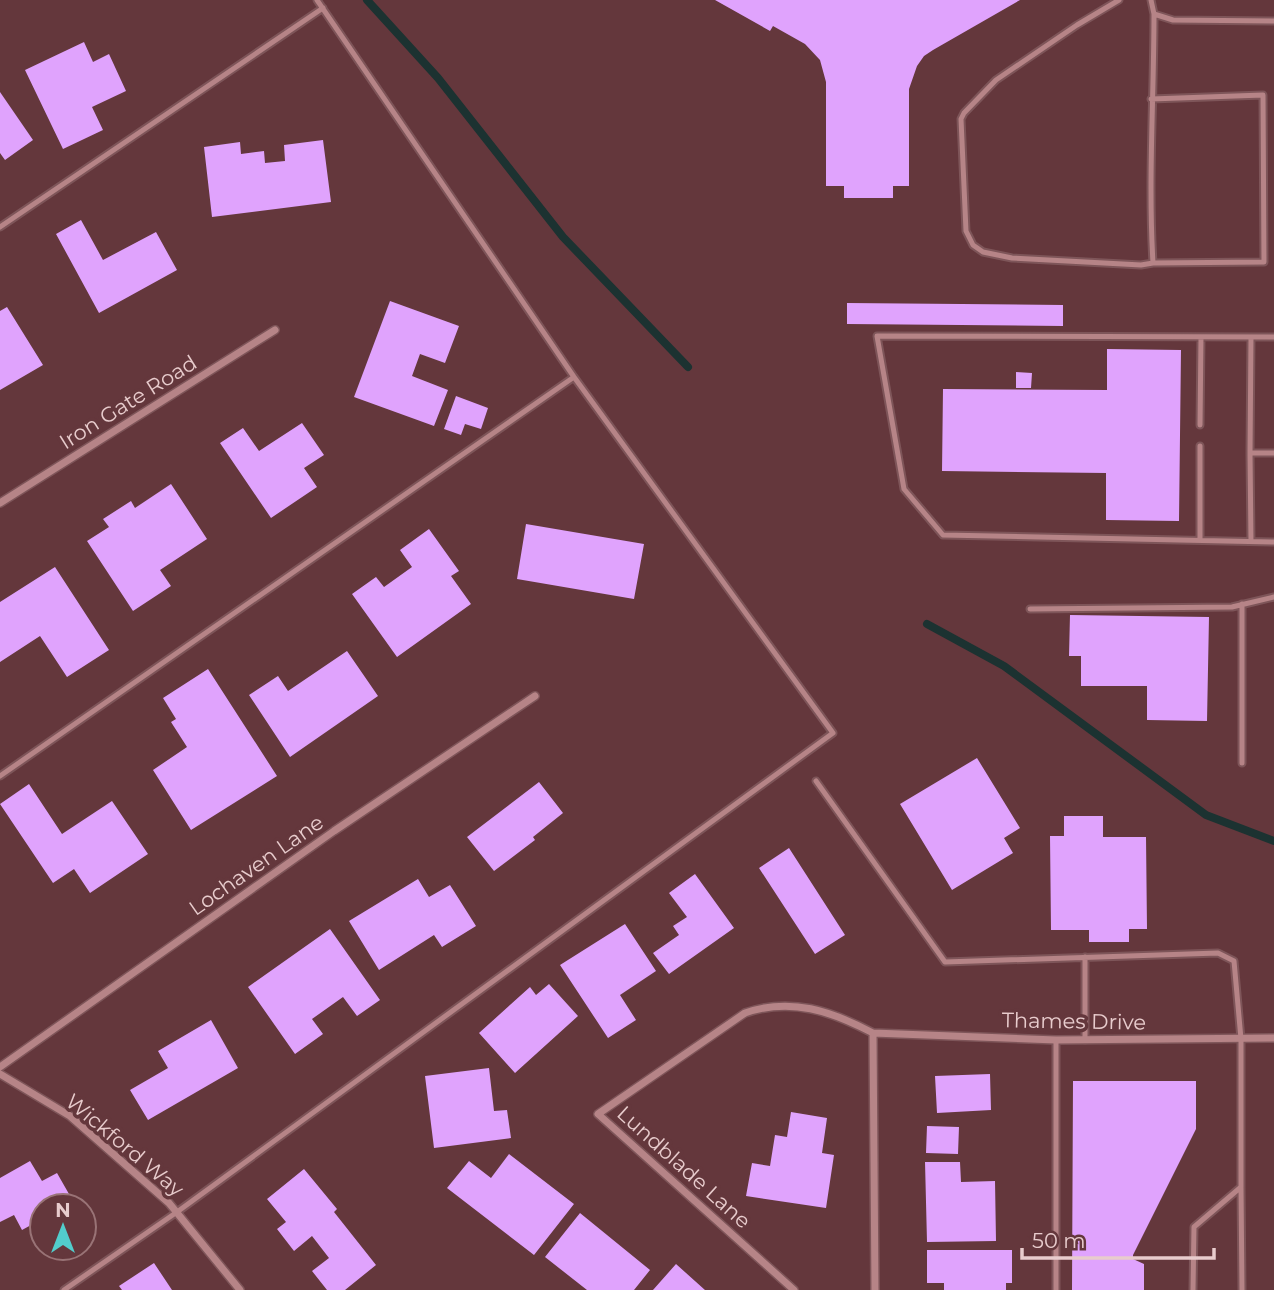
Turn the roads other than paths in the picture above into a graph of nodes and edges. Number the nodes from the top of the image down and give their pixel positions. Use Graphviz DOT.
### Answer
graph roads {
  1 [pos="317,0"];
  2 [pos="1119,0"];
  3 [pos="1151,0"];
  4 [pos="323,8"];
  5 [pos="1154,14"];
  6 [pos="1274,21"];
  7 [pos="1152,99"];
  8 [pos="0,227"];
  9 [pos="1153,263"];
  10 [pos="275,330"];
  11 [pos="1201,337"];
  12 [pos="1251,337"];
  13 [pos="1274,337"];
  14 [pos="574,377"];
  15 [pos="1200,425"];
  16 [pos="1200,446"];
  17 [pos="1250,453"];
  18 [pos="1274,453"];
  19 [pos="0,503"];
  20 [pos="1200,540"];
  21 [pos="1251,541"];
  22 [pos="1274,542"];
  23 [pos="1274,597"];
  24 [pos="1242,604"];
  25 [pos="1030,609"];
  26 [pos="535,696"];
  27 [pos="1242,763"];
  28 [pos="0,776"];
  29 [pos="816,781"];
  30 [pos="1085,957"];
  31 [pos="873,1033"];
  32 [pos="1274,1038"];
  33 [pos="1241,1039"];
  34 [pos="1056,1040"];
  35 [pos="1086,1040"];
  36 [pos="0,1066"];
  37 [pos="0,1074"];
  38 [pos="1241,1187"];
  39 [pos="177,1212"];
  40 [pos="64,1290"];
  41 [pos="240,1290"];
  42 [pos="794,1290"];
  43 [pos="875,1290"];
  44 [pos="1056,1290"];
  45 [pos="1193,1290"];
  46 [pos="1242,1290"];
  1 -- 4 [label="lane"];
  2 -- 9 [label="lane"];
  3 -- 5 [label="lane"];
  4 -- 8 [label="lane"];
  4 -- 14 [label="lane"];
  5 -- 6 [label="lane"];
  5 -- 7 [label="lane"];
  7 -- 9 [label="lane"];
  7 -- 9 [label="lane"];
  10 -- 19 [label="street, Iron Gate Road"];
  11 -- 12 [label="lane"];
  11 -- 15 [label="lane"];
  11 -- 20 [label="lane"];
  12 -- 13 [label="lane"];
  12 -- 17 [label="lane"];
  14 -- 28 [label="lane"];
  14 -- 39 [label="lane"];
  16 -- 20 [label="lane"];
  17 -- 18 [label="lane"];
  17 -- 21 [label="lane"];
  20 -- 21 [label="lane"];
  21 -- 22 [label="lane"];
  23 -- 24 [label="lane"];
  24 -- 25 [label="lane"];
  24 -- 27 [label="lane"];
  26 -- 36 [label="street, Lochaven Lane"];
  29 -- 30 [label="lane"];
  30 -- 33 [label="lane"];
  30 -- 35 [label="lane"];
  31 -- 34 [label="street, Thames Drive"];
  31 -- 42 [label="street, Lundblade Lane"];
  31 -- 43 [label="street"];
  32 -- 33 [label="street, Thames Drive"];
  33 -- 35 [label="street, Thames Drive"];
  33 -- 38 [label="lane"];
  34 -- 35 [label="street, Thames Drive"];
  34 -- 44 [label="lane"];
  37 -- 39 [label="street, Wickford Way"];
  38 -- 45 [label="lane"];
  38 -- 46 [label="lane"];
  39 -- 40 [label="lane"];
  39 -- 41 [label="street, Wickford Way"];
}
